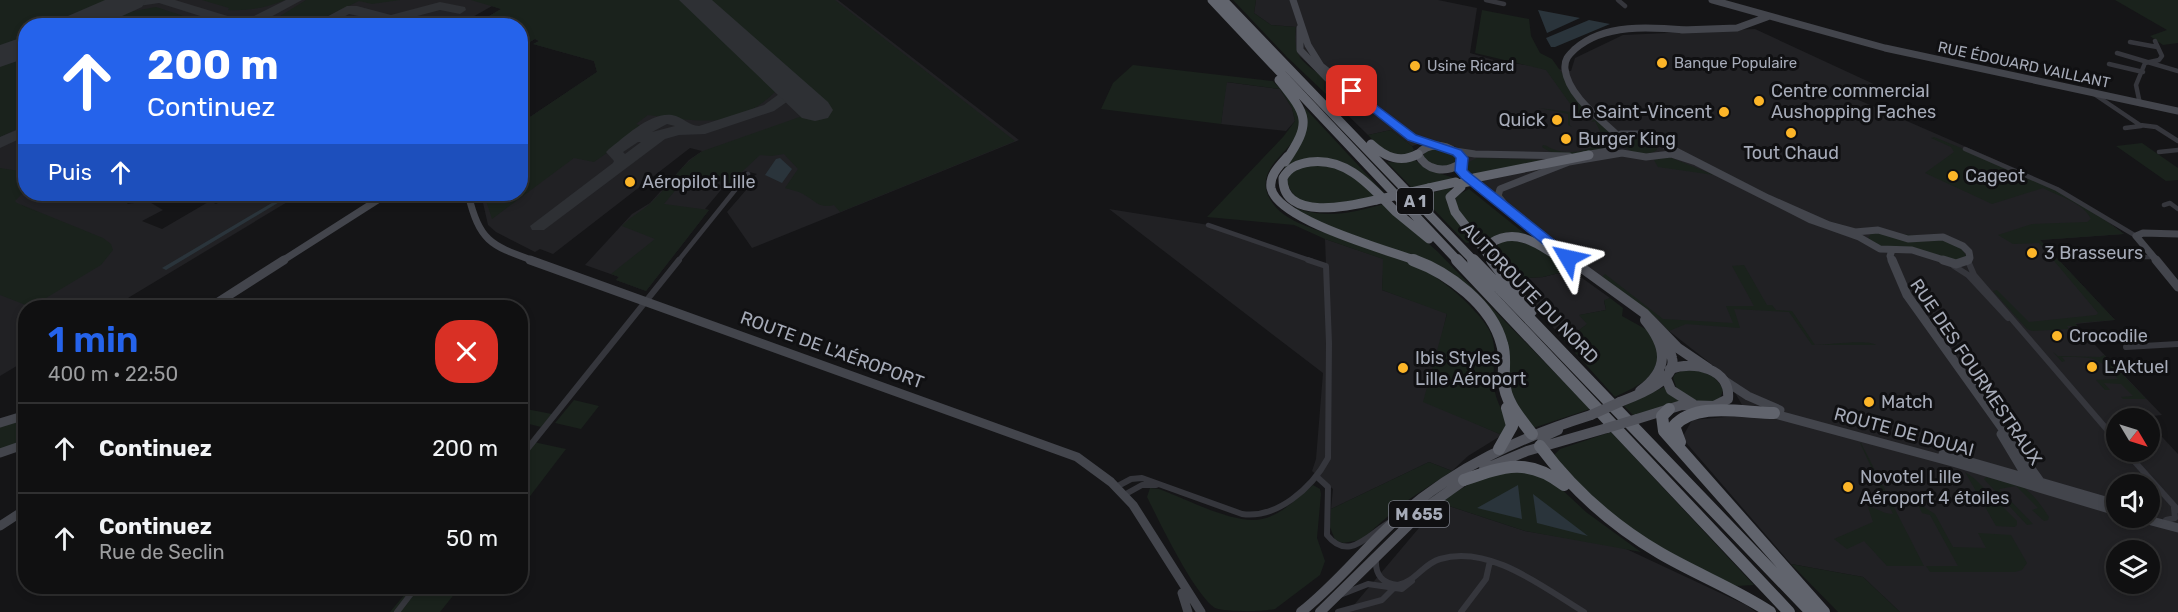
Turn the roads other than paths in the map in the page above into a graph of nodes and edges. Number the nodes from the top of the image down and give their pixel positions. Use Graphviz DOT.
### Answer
graph roads {
  1 [pos="1212,0"];
  2 [pos="1223,0"];
  3 [pos="1293,0"];
  4 [pos="1486,0"];
  5 [pos="1618,0"];
  6 [pos="1711,0"];
  7 [pos="1504,4"];
  8 [pos="1625,6"];
  9 [pos="1752,14"];
  10 [pos="1298,18"];
  11 [pos="1765,18"];
  12 [pos="1735,27"];
  13 [pos="2155,41"];
  14 [pos="2130,42"];
  15 [pos="2157,47"];
  16 [pos="1261,53"];
  17 [pos="2116,53"];
  18 [pos="2150,62"];
  19 [pos="2109,64"];
  20 [pos="1287,66"];
  21 [pos="2178,71"];
  22 [pos="2143,72"];
  23 [pos="2094,94"];
  24 [pos="2140,104"];
  25 [pos="1593,111"];
  26 [pos="2177,112"];
  27 [pos="2142,126"];
  28 [pos="2125,128"];
  29 [pos="1636,133"];
  30 [pos="2177,139"];
  31 [pos="1617,140"];
  32 [pos="1659,142"];
  33 [pos="1437,146"];
  34 [pos="1965,149"];
  35 [pos="2178,150"];
  36 [pos="1455,151"];
  37 [pos="2158,152"];
  38 [pos="1419,153"];
  39 [pos="1633,154"];
  40 [pos="1589,155"];
  41 [pos="1657,155"];
  42 [pos="1288,156"];
  43 [pos="1569,162"];
  44 [pos="1461,163"];
  45 [pos="1443,170"];
  46 [pos="748,174"];
  47 [pos="1477,180"];
  48 [pos="1458,184"];
  49 [pos="376,201"];
  50 [pos="470,201"];
  51 [pos="1377,202"];
  52 [pos="2164,205"];
  53 [pos="2178,209"];
  54 [pos="1208,225"];
  55 [pos="1530,229"];
  56 [pos="1867,231"];
  57 [pos="2178,234"];
  58 [pos="2136,236"];
  59 [pos="1866,240"];
  60 [pos="1876,247"];
  61 [pos="1893,250"];
  62 [pos="2152,257"];
  63 [pos="1454,258"];
  64 [pos="1560,258"];
  65 [pos="2065,258"];
  66 [pos="1968,261"];
  67 [pos="1946,262"];
  68 [pos="1500,273"];
  69 [pos="2178,287"];
  70 [pos="221,300"];
  71 [pos="647,302"];
  72 [pos="1645,320"];
  73 [pos="2022,331"];
  74 [pos="1545,333"];
  75 [pos="2178,344"];
  76 [pos="2126,347"];
  77 [pos="1709,369"];
  78 [pos="1668,373"];
  79 [pos="1725,381"];
  80 [pos="1507,398"];
  81 [pos="1620,402"];
  82 [pos="1698,405"];
  83 [pos="1714,406"];
  84 [pos="1669,409"];
  85 [pos="1774,413"];
  86 [pos="1591,415"];
  87 [pos="18,417"];
  88 [pos="0,423"];
  89 [pos="2106,428"];
  90 [pos="1532,434"];
  91 [pos="1540,446"];
  92 [pos="18,448"];
  93 [pos="528,448"];
  94 [pos="1499,449"];
  95 [pos="0,453"];
  96 [pos="2135,462"];
  97 [pos="1316,476"];
  98 [pos="1464,480"];
  99 [pos="2029,482"];
  100 [pos="1712,485"];
  101 [pos="1116,486"];
  102 [pos="2043,486"];
  103 [pos="1168,488"];
  104 [pos="1124,495"];
  105 [pos="2106,502"];
  106 [pos="2106,508"];
  107 [pos="2176,508"];
  108 [pos="1604,515"];
  109 [pos="18,516"];
  110 [pos="1398,518"];
  111 [pos="2160,518"];
  112 [pos="2166,520"];
  113 [pos="2160,522"];
  114 [pos="2178,526"];
  115 [pos="0,527"];
  116 [pos="1379,553"];
  117 [pos="1490,561"];
  118 [pos="1170,568"];
  119 [pos="1415,577"];
  120 [pos="1394,588"];
  121 [pos="411,594"];
  122 [pos="1340,595"];
  123 [pos="397,612"];
  124 [pos="1188,612"];
  125 [pos="1200,612"];
  126 [pos="1301,612"];
  127 [pos="1320,612"];
  128 [pos="1338,612"];
  129 [pos="1461,612"];
  130 [pos="1584,612"];
  131 [pos="1770,612"];
  132 [pos="1789,612"];
  133 [pos="1812,612"];
  134 [pos="1824,612"];
  1 -- 16 [label="highway, AUTOROUTE DU NORD / A 1"];
  2 -- 20 [label="highway, AUTOROUTE DU NORD / A 1"];
  3 -- 10 [label="street"];
  4 -- 7 [label="street"];
  5 -- 8 [label="street"];
  6 -- 9 [label="street, RUE ÉDOUARD VAILLANT"];
  9 -- 11 [label="street, RUE ÉDOUARD VAILLANT"];
  9 -- 12 [label="street"];
  10 -- 33 [label="street"];
  10 -- 38 [label="street"];
  11 -- 12 [label="street"];
  11 -- 23 [label="street, RUE ÉDOUARD VAILLANT"];
  12 -- 25 [label="street"];
  13 -- 15 [label="street"];
  14 -- 15 [label="street"];
  15 -- 18 [label="street"];
  16 -- 42 [label="highway"];
  16 -- 63 [label="highway, AUTOROUTE DU NORD / A 1"];
  17 -- 18 [label="street"];
  18 -- 21 [label="street"];
  18 -- 22 [label="street"];
  19 -- 22 [label="street"];
  20 -- 38 [label="highway"];
  20 -- 74 [label="highway, AUTOROUTE DU NORD / A 1"];
  22 -- 24 [label="street"];
  23 -- 24 [label="street, RUE ÉDOUARD VAILLANT"];
  23 -- 27 [label="street"];
  24 -- 26 [label="street, RUE ÉDOUARD VAILLANT"];
  25 -- 29 [label="street"];
  25 -- 31 [label="street"];
  27 -- 28 [label="street"];
  27 -- 30 [label="street"];
  29 -- 31 [label="street"];
  29 -- 32 [label="street"];
  31 -- 39 [label="street"];
  31 -- 40 [label="street"];
  32 -- 41 [label="street"];
  32 -- 56 [label="street"];
  33 -- 36 [label="main road"];
  33 -- 38 [label="main road"];
  34 -- 58 [label="street"];
  35 -- 37 [label="street"];
  36 -- 40 [label="street"];
  36 -- 44 [label="main road"];
  38 -- 45 [label="main road"];
  39 -- 41 [label="street"];
  39 -- 43 [label="street"];
  40 -- 47 [label="highway"];
  41 -- 59 [label="street"];
  42 -- 51 [label="highway"];
  42 -- 80 [label="highway"];
  43 -- 47 [label="highway"];
  43 -- 55 [label="street"];
  44 -- 45 [label="main road"];
  44 -- 55 [label="main road"];
  45 -- 64 [label="main road"];
  46 -- 71 [label="street"];
  47 -- 48 [label="highway, bridge"];
  48 -- 51 [label="highway, bridge"];
  48 -- 68 [label="highway"];
  49 -- 70 [label="street"];
  50 -- 71 [label="street, ROUTE DE L'AÉROPORT"];
  51 -- 63 [label="highway"];
  52 -- 53 [label="street"];
  54 -- 97 [label="street"];
  55 -- 77 [label="main road"];
  56 -- 59 [label="street"];
  56 -- 66 [label="street"];
  57 -- 58 [label="street"];
  58 -- 62 [label="street"];
  59 -- 60 [label="street"];
  60 -- 61 [label="street"];
  60 -- 99 [label="street, RUE DES FOURMESTRAUX"];
  61 -- 67 [label="street"];
  61 -- 102 [label="street, RUE DES FOURMESTRAUX"];
  62 -- 65 [label="street"];
  62 -- 69 [label="street"];
  63 -- 132 [label="highway, AUTOROUTE DU NORD / A 1"];
  64 -- 68 [label="highway"];
  64 -- 72 [label="main road"];
  66 -- 67 [label="street"];
  66 -- 73 [label="street"];
  67 -- 73 [label="street"];
  68 -- 74 [label="highway"];
  71 -- 93 [label="street"];
  71 -- 101 [label="street, ROUTE DE L'AÉROPORT"];
  72 -- 78 [label="main road"];
  72 -- 81 [label="main road"];
  73 -- 89 [label="street"];
  74 -- 133 [label="highway, AUTOROUTE DU NORD / A 1"];
  75 -- 76 [label="street"];
  77 -- 78 [label="main road"];
  77 -- 79 [label="main road"];
  78 -- 81 [label="main road, M 655"];
  78 -- 82 [label="main road"];
  79 -- 83 [label="main road"];
  79 -- 99 [label="street"];
  80 -- 90 [label="highway"];
  80 -- 94 [label="highway"];
  81 -- 86 [label="main road, M 655, bridge"];
  82 -- 83 [label="main road"];
  82 -- 84 [label="main road, M 655"];
  83 -- 85 [label="street, ROUTE DE DOUAI"];
  84 -- 91 [label="main road, M 655, bridge"];
  84 -- 100 [label="highway"];
  85 -- 99 [label="street, ROUTE DE DOUAI"];
  85 -- 100 [label="highway"];
  86 -- 90 [label="main road, M 655"];
  86 -- 91 [label="main road"];
  87 -- 88 [label="street"];
  90 -- 91 [label="main road"];
  90 -- 94 [label="main road, M 655"];
  91 -- 98 [label="main road, M 655"];
  91 -- 108 [label="highway"];
  92 -- 95 [label="street"];
  94 -- 110 [label="main road, M 655"];
  96 -- 107 [label="street"];
  97 -- 103 [label="street"];
  97 -- 110 [label="street"];
  98 -- 108 [label="highway"];
  98 -- 116 [label="main road, M 655"];
  99 -- 102 [label="street, ROUTE DE DOUAI"];
  100 -- 134 [label="highway"];
  101 -- 103 [label="street"];
  101 -- 104 [label="street, ROUTE DE L'AÉROPORT"];
  102 -- 105 [label="street"];
  102 -- 106 [label="street, ROUTE DE DOUAI"];
  103 -- 104 [label="street"];
  104 -- 118 [label="street, ROUTE DE L'AÉROPORT"];
  107 -- 112 [label="street"];
  108 -- 131 [label="highway"];
  109 -- 115 [label="street"];
  110 -- 126 [label="main road, M 655"];
  111 -- 112 [label="street"];
  112 -- 114 [label="street"];
  113 -- 114 [label="street"];
  116 -- 120 [label="street"];
  116 -- 122 [label="main road, M 655"];
  117 -- 119 [label="street"];
  117 -- 129 [label="street"];
  117 -- 130 [label="street"];
  118 -- 124 [label="street, ROUTE DE L'AÉROPORT"];
  118 -- 125 [label="street, ROUTE DE L'AÉROPORT"];
  119 -- 120 [label="street"];
  120 -- 122 [label="street"];
  120 -- 128 [label="street"];
  121 -- 123 [label="street"];
  122 -- 127 [label="main road, M 655"];
}
